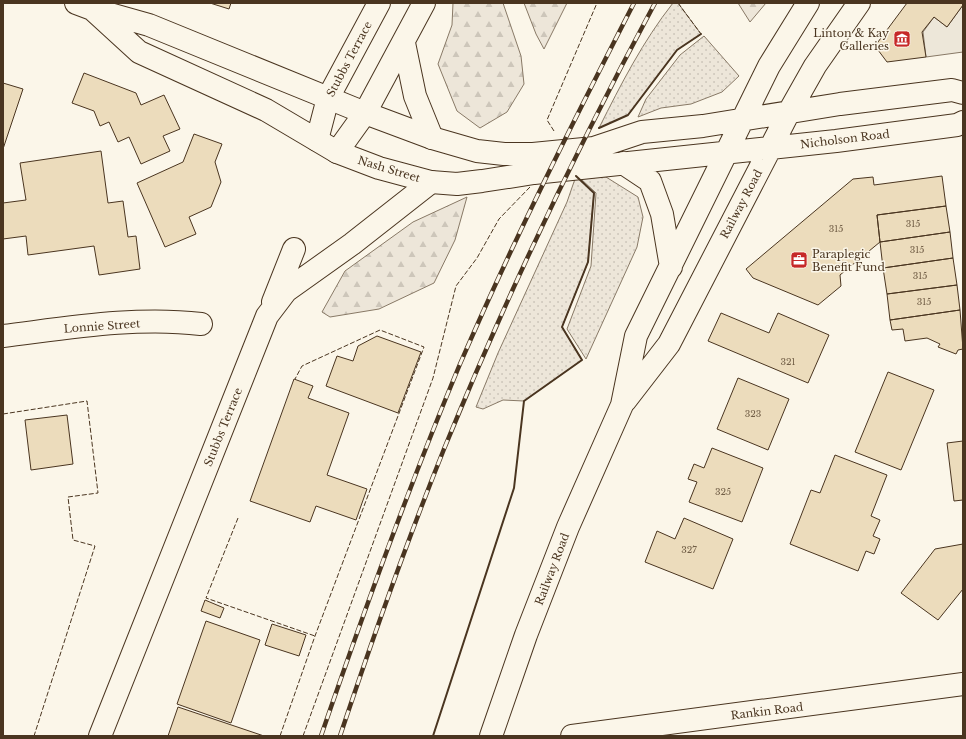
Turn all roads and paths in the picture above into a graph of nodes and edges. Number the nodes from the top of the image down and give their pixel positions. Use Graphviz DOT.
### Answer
graph roads {
  1 [pos="424,3"];
  2 [pos="808,3"];
  3 [pos="859,3"];
  4 [pos="84,6"];
  5 [pos="375,6"];
  6 [pos="404,43"];
  7 [pos="963,93"];
  8 [pos="328,98"];
  9 [pos="789,112"];
  10 [pos="365,114"];
  11 [pos="742,119"];
  12 [pos="963,122"];
  13 [pos="432,138"];
  14 [pos="317,140"];
  15 [pos="771,148"];
  16 [pos="337,152"];
  17 [pos="726,154"];
  18 [pos="623,163"];
  19 [pos="431,182"];
  20 [pos="294,249"];
  21 [pos="671,267"];
  22 [pos="267,316"];
  23 [pos="201,324"];
  24 [pos="3,336"];
  25 [pos="622,405"];
  26 [pos="963,684"];
  27 [pos="100,736"];
  28 [pos="491,736"];
  29 [pos="572,736"];
  1 -- 6 [label="main road"];
  2 -- 11 [label="main road, Railway Road"];
  3 -- 9 [label="main road, Railway Road"];
  4 -- 8 [label="main road, Nash Street"];
  4 -- 14 [label="main road, Nash Street"];
  5 -- 8 [label="main road, Stubbs Terrace"];
  6 -- 10 [label="main road"];
  6 -- 13 [label="main road"];
  7 -- 9 [label="main road"];
  8 -- 10 [label="main road, Nash Street"];
  8 -- 14 [label="main road, Stubbs Terrace"];
  9 -- 11 [label="main road"];
  9 -- 15 [label="main road, Railway Road"];
  10 -- 13 [label="main road, Nash Street"];
  10 -- 16 [label="main road"];
  11 -- 13 [label="main road, Nash Street"];
  11 -- 17 [label="main road, Railway Road"];
  12 -- 15 [label="main road, Nicholson Road"];
  14 -- 16 [label="main road, Nash Street"];
  15 -- 17 [label="main road, Nicholson Road"];
  15 -- 25 [label="main road, Railway Road"];
  16 -- 19 [label="main road, Nash Street"];
  17 -- 18 [label="main road, Nash Street"];
  17 -- 21 [label="main road, Railway Road"];
  18 -- 19 [label="main road, Nash Street"];
  18 -- 21 [label="main road"];
  19 -- 22 [label="main road, Stubbs Terrace"];
  20 -- 22 [label="main road"];
  21 -- 25 [label="main road, Railway Road"];
  22 -- 27 [label="main road, Stubbs Terrace"];
  23 -- 24 [label="main road, Lonnie Street"];
  25 -- 28 [label="main road, Railway Road"];
  26 -- 29 [label="main road, Rankin Road"];
}
